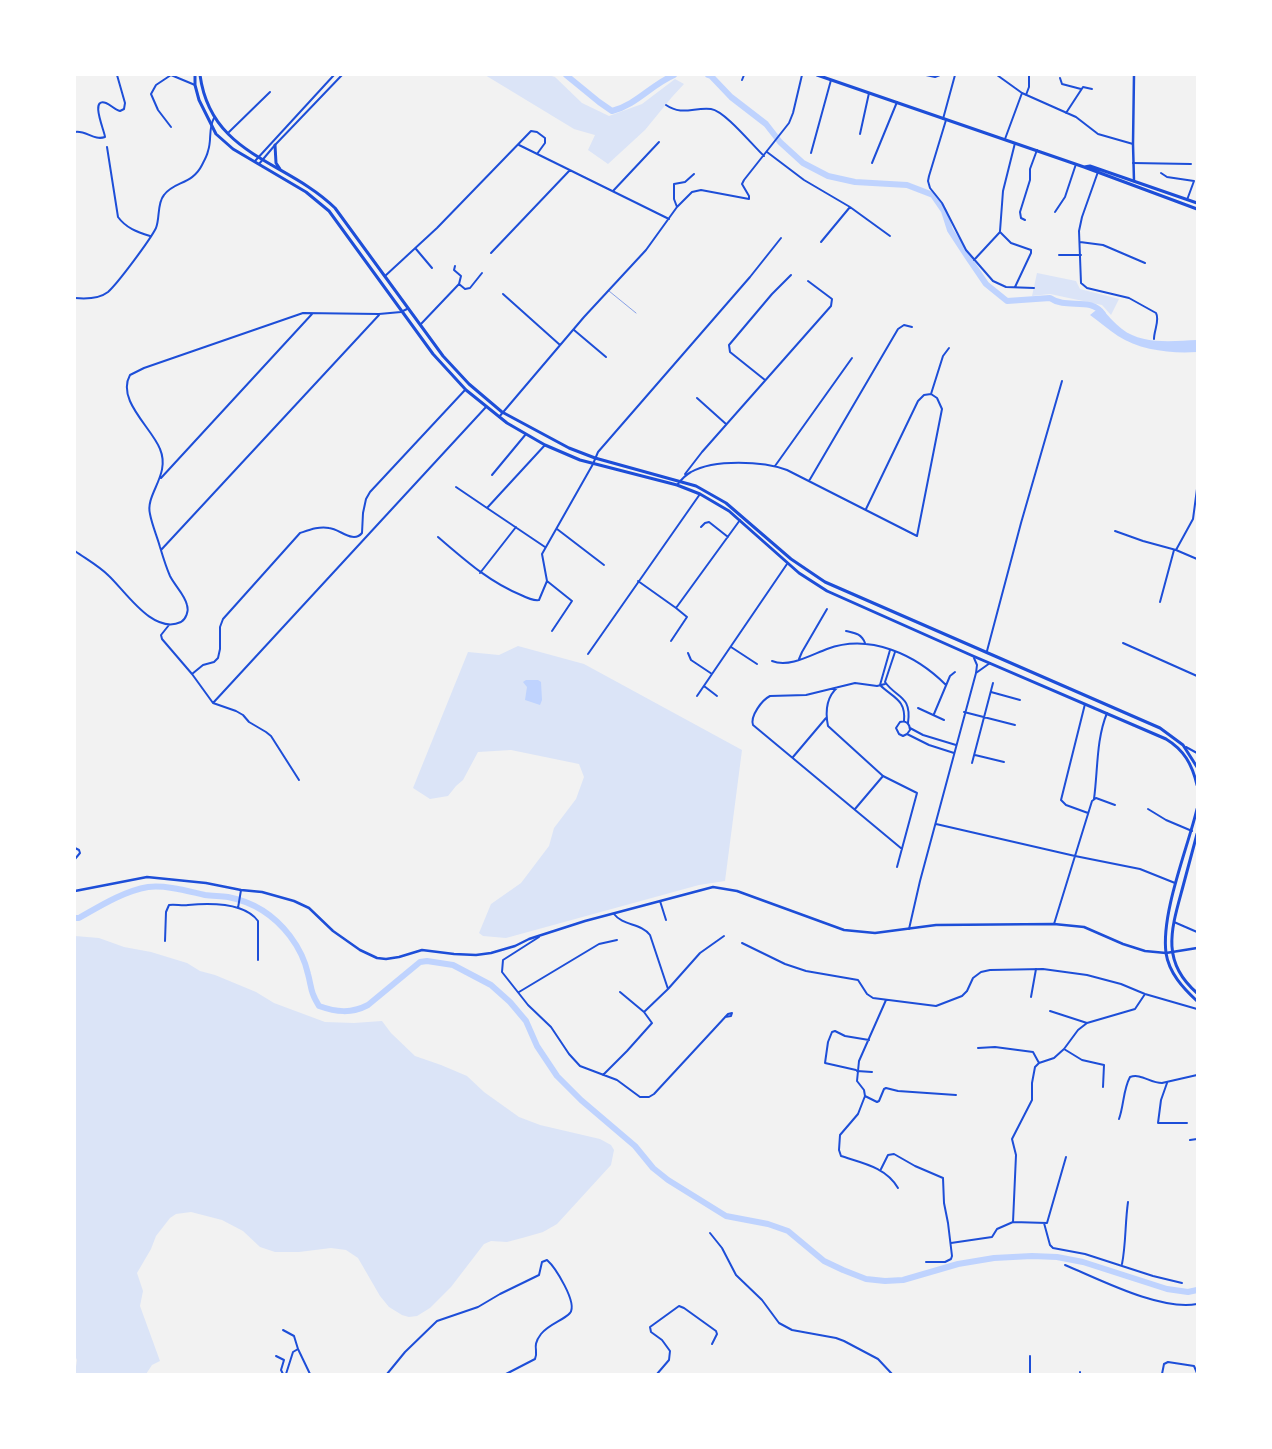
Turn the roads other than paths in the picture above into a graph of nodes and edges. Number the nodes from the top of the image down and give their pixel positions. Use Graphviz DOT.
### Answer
graph roads {
  1 [pos="117,75"];
  2 [pos="171,75"];
  3 [pos="195,75"];
  4 [pos="200,75"];
  5 [pos="334,75"];
  6 [pos="342,75"];
  7 [pos="744,75"];
  8 [pos="802,75"];
  9 [pos="817,75"];
  10 [pos="926,75"];
  11 [pos="940,75"];
  12 [pos="955,75"];
  13 [pos="997,75"];
  14 [pos="1029,75"];
  15 [pos="1134,75"];
  16 [pos="826,76"];
  17 [pos="1060,78"];
  18 [pos="742,80"];
  19 [pos="831,80"];
  20 [pos="195,84"];
  21 [pos="1081,89"];
  22 [pos="1092,90"];
  23 [pos="270,92"];
  24 [pos="869,93"];
  25 [pos="1022,93"];
  26 [pos="1026,95"];
  27 [pos="897,102"];
  28 [pos="666,105"];
  29 [pos="1066,113"];
  30 [pos="214,118"];
  31 [pos="944,119"];
  32 [pos="210,126"];
  33 [pos="171,127"];
  34 [pos="75,132"];
  35 [pos="227,134"];
  36 [pos="860,134"];
  37 [pos="1005,139"];
  38 [pos="659,142"];
  39 [pos="1015,142"];
  40 [pos="1133,144"];
  41 [pos="275,145"];
  42 [pos="518,145"];
  43 [pos="107,147"];
  44 [pos="1037,150"];
  45 [pos="767,152"];
  46 [pos="811,153"];
  47 [pos="537,154"];
  48 [pos="258,156"];
  49 [pos="764,156"];
  50 [pos="264,160"];
  51 [pos="254,162"];
  52 [pos="1133,162"];
  53 [pos="872,163"];
  54 [pos="259,164"];
  55 [pos="1076,164"];
  56 [pos="1191,164"];
  57 [pos="570,170"];
  58 [pos="1098,171"];
  59 [pos="282,172"];
  60 [pos="1161,173"];
  61 [pos="694,174"];
  62 [pos="1134,180"];
  63 [pos="1133,186"];
  64 [pos="613,191"];
  65 [pos="1187,200"];
  66 [pos="1197,203"];
  67 [pos="678,207"];
  68 [pos="850,207"];
  69 [pos="1197,209"];
  70 [pos="1055,212"];
  71 [pos="669,219"];
  72 [pos="1025,220"];
  73 [pos="1000,232"];
  74 [pos="150,236"];
  75 [pos="890,236"];
  76 [pos="781,238"];
  77 [pos="820,242"];
  78 [pos="1080,242"];
  79 [pos="415,249"];
  80 [pos="491,253"];
  81 [pos="1059,255"];
  82 [pos="1080,255"];
  83 [pos="974,260"];
  84 [pos="1145,263"];
  85 [pos="455,266"];
  86 [pos="432,268"];
  87 [pos="482,272"];
  88 [pos="791,274"];
  89 [pos="385,276"];
  90 [pos="808,281"];
  91 [pos="459,284"];
  92 [pos="1015,287"];
  93 [pos="1034,288"];
  94 [pos="608,290"];
  95 [pos="503,294"];
  96 [pos="75,298"];
  97 [pos="408,309"];
  98 [pos="401,312"];
  99 [pos="314,313"];
  100 [pos="636,313"];
  101 [pos="379,314"];
  102 [pos="420,326"];
  103 [pos="912,327"];
  104 [pos="574,330"];
  105 [pos="1154,339"];
  106 [pos="560,345"];
  107 [pos="948,348"];
  108 [pos="606,357"];
  109 [pos="852,358"];
  110 [pos="765,380"];
  111 [pos="1062,381"];
  112 [pos="466,390"];
  113 [pos="931,394"];
  114 [pos="697,398"];
  115 [pos="486,407"];
  116 [pos="502,412"];
  117 [pos="499,417"];
  118 [pos="726,424"];
  119 [pos="526,434"];
  120 [pos="545,445"];
  121 [pos="595,458"];
  122 [pos="593,464"];
  123 [pos="775,466"];
  124 [pos="492,475"];
  125 [pos="685,476"];
  126 [pos="161,478"];
  127 [pos="680,481"];
  128 [pos="808,481"];
  129 [pos="677,485"];
  130 [pos="456,487"];
  131 [pos="1197,490"];
  132 [pos="700,494"];
  133 [pos="487,508"];
  134 [pos="866,509"];
  135 [pos="740,520"];
  136 [pos="516,527"];
  137 [pos="701,527"];
  138 [pos="557,529"];
  139 [pos="1115,531"];
  140 [pos="438,537"];
  141 [pos="728,537"];
  142 [pos="545,547"];
  143 [pos="161,550"];
  144 [pos="1175,550"];
  145 [pos="75,551"];
  146 [pos="791,559"];
  147 [pos="1197,559"];
  148 [pos="788,563"];
  149 [pos="604,565"];
  150 [pos="480,573"];
  151 [pos="638,581"];
  152 [pos="547,582"];
  153 [pos="1160,602"];
  154 [pos="676,608"];
  155 [pos="828,609"];
  156 [pos="168,624"];
  157 [pos="552,631"];
  158 [pos="846,631"];
  159 [pos="672,641"];
  160 [pos="864,643"];
  161 [pos="1123,643"];
  162 [pos="731,646"];
  163 [pos="890,650"];
  164 [pos="895,652"];
  165 [pos="688,653"];
  166 [pos="986,653"];
  167 [pos="588,654"];
  168 [pos="973,656"];
  169 [pos="799,659"];
  170 [pos="772,661"];
  171 [pos="757,664"];
  172 [pos="990,664"];
  173 [pos="955,672"];
  174 [pos="976,673"];
  175 [pos="192,674"];
  176 [pos="712,674"];
  177 [pos="1197,676"];
  178 [pos="994,683"];
  179 [pos="885,684"];
  180 [pos="880,685"];
  181 [pos="946,685"];
  182 [pos="704,686"];
  183 [pos="840,686"];
  184 [pos="991,692"];
  185 [pos="697,696"];
  186 [pos="717,696"];
  187 [pos="1020,700"];
  188 [pos="214,703"];
  189 [pos="1085,704"];
  190 [pos="918,708"];
  191 [pos="1116,709"];
  192 [pos="964,712"];
  193 [pos="1107,713"];
  194 [pos="934,714"];
  195 [pos="1113,716"];
  196 [pos="826,718"];
  197 [pos="985,718"];
  198 [pos="944,720"];
  199 [pos="904,721"];
  200 [pos="908,723"];
  201 [pos="1015,725"];
  202 [pos="910,728"];
  203 [pos="907,734"];
  204 [pos="956,745"];
  205 [pos="1182,745"];
  206 [pos="954,753"];
  207 [pos="1197,753"];
  208 [pos="974,755"];
  209 [pos="793,757"];
  210 [pos="1004,762"];
  211 [pos="972,763"];
  212 [pos="1197,767"];
  213 [pos="883,776"];
  214 [pos="299,780"];
  215 [pos="1197,784"];
  216 [pos="1094,799"];
  217 [pos="1115,805"];
  218 [pos="1148,809"];
  219 [pos="1197,809"];
  220 [pos="855,810"];
  221 [pos="1089,813"];
  222 [pos="936,824"];
  223 [pos="1192,831"];
  224 [pos="1197,834"];
  225 [pos="75,848"];
  226 [pos="902,849"];
  227 [pos="1075,856"];
  228 [pos="75,859"];
  229 [pos="897,866"];
  230 [pos="1176,884"];
  231 [pos="241,890"];
  232 [pos="75,891"];
  233 [pos="660,901"];
  234 [pos="238,908"];
  235 [pos="614,914"];
  236 [pos="666,920"];
  237 [pos="1173,922"];
  238 [pos="1054,924"];
  239 [pos="909,928"];
  240 [pos="1197,932"];
  241 [pos="541,935"];
  242 [pos="724,936"];
  243 [pos="617,940"];
  244 [pos="165,941"];
  245 [pos="742,943"];
  246 [pos="1197,948"];
  247 [pos="1166,953"];
  248 [pos="1172,953"];
  249 [pos="258,960"];
  250 [pos="1036,969"];
  251 [pos="668,989"];
  252 [pos="519,992"];
  253 [pos="620,992"];
  254 [pos="1197,993"];
  255 [pos="1145,994"];
  256 [pos="1031,998"];
  257 [pos="886,1000"];
  258 [pos="1197,1001"];
  259 [pos="1197,1009"];
  260 [pos="1050,1011"];
  261 [pos="644,1012"];
  262 [pos="725,1017"];
  263 [pos="1087,1023"];
  264 [pos="868,1040"];
  265 [pos="978,1048"];
  266 [pos="1064,1049"];
  267 [pos="1039,1063"];
  268 [pos="857,1071"];
  269 [pos="872,1072"];
  270 [pos="602,1075"];
  271 [pos="1197,1075"];
  272 [pos="1167,1082"];
  273 [pos="1103,1086"];
  274 [pos="956,1095"];
  275 [pos="865,1096"];
  276 [pos="1119,1119"];
  277 [pos="1187,1123"];
  278 [pos="1197,1139"];
  279 [pos="1190,1140"];
  280 [pos="1066,1157"];
  281 [pos="881,1169"];
  282 [pos="898,1188"];
  283 [pos="1128,1202"];
  284 [pos="1013,1222"];
  285 [pos="1044,1223"];
  286 [pos="710,1233"];
  287 [pos="951,1243"];
  288 [pos="926,1262"];
  289 [pos="1065,1265"];
  290 [pos="1122,1265"];
  291 [pos="1182,1283"];
  292 [pos="1197,1304"];
  293 [pos="283,1330"];
  294 [pos="712,1344"];
  295 [pos="298,1349"];
  296 [pos="276,1356"];
  297 [pos="1030,1356"];
  298 [pos="1197,1373"];
  299 [pos="284,1374"];
  300 [pos="310,1374"];
  301 [pos="387,1374"];
  302 [pos="506,1374"];
  303 [pos="657,1374"];
  304 [pos="892,1374"];
  305 [pos="1030,1374"];
  306 [pos="1162,1374"];
  1 -- 34 [label="street"];
  2 -- 20 [label="street"];
  2 -- 33 [label="street"];
  3 -- 20 [label="main road"];
  4 -- 30 [label="main road"];
  5 -- 48 [label="street"];
  6 -- 41 [label="street"];
  7 -- 18 [label="street"];
  8 -- 45 [label="street"];
  9 -- 16 [label="main road"];
  10 -- 11 [label="street"];
  12 -- 31 [label="street"];
  13 -- 25 [label="street"];
  14 -- 26 [label="street"];
  15 -- 40 [label="street"];
  16 -- 19 [label="main road"];
  17 -- 21 [label="street"];
  19 -- 24 [label="main road"];
  19 -- 46 [label="street"];
  20 -- 32 [label="main road"];
  21 -- 22 [label="street"];
  21 -- 29 [label="street"];
  23 -- 35 [label="street"];
  24 -- 27 [label="main road"];
  24 -- 36 [label="street"];
  25 -- 26 [label="street"];
  25 -- 37 [label="street"];
  26 -- 29 [label="street"];
  27 -- 31 [label="main road"];
  27 -- 53 [label="street"];
  28 -- 49 [label="street"];
  29 -- 40 [label="street"];
  30 -- 32 [label="street"];
  30 -- 35 [label="main road"];
  31 -- 37 [label="main road"];
  31 -- 83 [label="street"];
  32 -- 51 [label="main road"];
  32 -- 74 [label="street"];
  35 -- 48 [label="main road"];
  37 -- 39 [label="main road"];
  38 -- 64 [label="street"];
  39 -- 44 [label="main road"];
  39 -- 73 [label="street"];
  40 -- 52 [label="street"];
  41 -- 50 [label="street"];
  41 -- 59 [label="main road"];
  42 -- 47 [label="street"];
  42 -- 47 [label="street"];
  42 -- 79 [label="street"];
  43 -- 74 [label="street"];
  44 -- 55 [label="main road"];
  44 -- 72 [label="street"];
  45 -- 49 [label="street"];
  45 -- 68 [label="street"];
  47 -- 57 [label="street"];
  48 -- 50 [label="main road"];
  48 -- 51 [label="street"];
  49 -- 67 [label="street"];
  50 -- 54 [label="street"];
  50 -- 59 [label="main road"];
  51 -- 54 [label="main road"];
  52 -- 56 [label="street"];
  52 -- 62 [label="street"];
  54 -- 98 [label="main road"];
  55 -- 58 [label="main road"];
  55 -- 70 [label="street"];
  57 -- 64 [label="street"];
  57 -- 80 [label="street"];
  58 -- 62 [label="main road"];
  58 -- 63 [label="main road"];
  58 -- 78 [label="street"];
  59 -- 89 [label="main road"];
  60 -- 65 [label="street"];
  61 -- 67 [label="street"];
  62 -- 63 [label="street"];
  62 -- 65 [label="main road"];
  63 -- 69 [label="main road"];
  64 -- 71 [label="street"];
  65 -- 66 [label="main road"];
  67 -- 71 [label="street"];
  68 -- 75 [label="street"];
  68 -- 77 [label="street"];
  71 -- 94 [label="street"];
  73 -- 83 [label="street"];
  73 -- 92 [label="street"];
  74 -- 96 [label="street"];
  76 -- 121 [label="street"];
  78 -- 82 [label="street"];
  78 -- 84 [label="street"];
  79 -- 86 [label="street"];
  79 -- 89 [label="street"];
  81 -- 82 [label="street"];
  82 -- 105 [label="street"];
  83 -- 92 [label="street"];
  85 -- 91 [label="street"];
  87 -- 91 [label="street"];
  88 -- 110 [label="street"];
  89 -- 97 [label="main road"];
  90 -- 110 [label="street"];
  91 -- 102 [label="street"];
  92 -- 93 [label="street"];
  94 -- 100 [label="lane"];
  94 -- 104 [label="street"];
  95 -- 106 [label="street"];
  97 -- 98 [label="street"];
  97 -- 102 [label="main road"];
  98 -- 101 [label="street"];
  98 -- 112 [label="main road"];
  99 -- 101 [label="street"];
  99 -- 126 [label="street"];
  99 -- 126 [label="street"];
  101 -- 143 [label="street"];
  102 -- 116 [label="main road"];
  103 -- 128 [label="street"];
  104 -- 106 [label="street"];
  104 -- 108 [label="street"];
  106 -- 116 [label="street"];
  107 -- 113 [label="street"];
  109 -- 123 [label="street"];
  110 -- 118 [label="street"];
  111 -- 166 [label="street"];
  112 -- 115 [label="main road"];
  112 -- 175 [label="street"];
  113 -- 134 [label="street"];
  113 -- 134 [label="street"];
  114 -- 118 [label="street"];
  115 -- 117 [label="main road"];
  115 -- 188 [label="street"];
  116 -- 117 [label="street"];
  116 -- 121 [label="main road"];
  117 -- 119 [label="main road"];
  118 -- 125 [label="street"];
  119 -- 120 [label="main road"];
  119 -- 124 [label="street"];
  120 -- 122 [label="main road"];
  120 -- 133 [label="street"];
  121 -- 122 [label="street"];
  121 -- 127 [label="main road"];
  122 -- 129 [label="main road"];
  122 -- 138 [label="street"];
  123 -- 125 [label="street"];
  123 -- 128 [label="street"];
  125 -- 127 [label="street"];
  126 -- 143 [label="street"];
  127 -- 129 [label="street"];
  127 -- 146 [label="main road"];
  128 -- 134 [label="street"];
  129 -- 132 [label="main road"];
  130 -- 133 [label="street"];
  131 -- 144 [label="street"];
  132 -- 135 [label="main road"];
  132 -- 151 [label="street"];
  133 -- 136 [label="street"];
  135 -- 141 [label="street"];
  135 -- 148 [label="main road"];
  136 -- 142 [label="street"];
  136 -- 150 [label="street"];
  137 -- 141 [label="street"];
  138 -- 142 [label="street"];
  138 -- 149 [label="street"];
  139 -- 144 [label="street"];
  140 -- 150 [label="street"];
  141 -- 154 [label="street"];
  142 -- 152 [label="street"];
  143 -- 156 [label="street"];
  144 -- 147 [label="street"];
  144 -- 153 [label="street"];
  145 -- 156 [label="street"];
  146 -- 148 [label="street"];
  146 -- 166 [label="main road"];
  148 -- 162 [label="street"];
  148 -- 168 [label="main road"];
  150 -- 152 [label="street"];
  151 -- 154 [label="street"];
  151 -- 167 [label="street"];
  152 -- 157 [label="street"];
  154 -- 159 [label="street"];
  155 -- 169 [label="street"];
  156 -- 175 [label="street"];
  158 -- 160 [label="street"];
  160 -- 163 [label="street"];
  160 -- 169 [label="street"];
  161 -- 177 [label="street"];
  162 -- 171 [label="street"];
  162 -- 176 [label="street"];
  163 -- 164 [label="street"];
  163 -- 180 [label="street"];
  164 -- 179 [label="street"];
  164 -- 181 [label="street"];
  165 -- 176 [label="street"];
  166 -- 191 [label="main road"];
  168 -- 172 [label="main road"];
  168 -- 174 [label="street"];
  169 -- 170 [label="street"];
  172 -- 174 [label="street"];
  172 -- 189 [label="main road"];
  173 -- 181 [label="street"];
  174 -- 192 [label="street"];
  175 -- 188 [label="street"];
  176 -- 182 [label="street"];
  178 -- 184 [label="street"];
  179 -- 180 [label="street"];
  179 -- 200 [label="street"];
  180 -- 183 [label="street"];
  180 -- 199 [label="street"];
  181 -- 194 [label="street"];
  182 -- 185 [label="street"];
  182 -- 186 [label="street"];
  183 -- 196 [label="street"];
  183 -- 209 [label="street"];
  184 -- 187 [label="street"];
  184 -- 197 [label="street"];
  188 -- 214 [label="street"];
  189 -- 193 [label="main road"];
  189 -- 221 [label="street"];
  190 -- 194 [label="street"];
  191 -- 195 [label="main road"];
  191 -- 205 [label="main road"];
  192 -- 197 [label="street"];
  192 -- 204 [label="street"];
  193 -- 195 [label="main road"];
  193 -- 216 [label="street"];
  194 -- 198 [label="street"];
  195 -- 215 [label="main road"];
  196 -- 209 [label="street"];
  196 -- 213 [label="street"];
  197 -- 201 [label="street"];
  197 -- 208 [label="street"];
  199 -- 200 [label="street"];
  199 -- 203 [label="street"];
  200 -- 202 [label="street"];
  202 -- 203 [label="street"];
  202 -- 204 [label="street"];
  203 -- 206 [label="street"];
  204 -- 206 [label="street"];
  205 -- 207 [label="street"];
  205 -- 212 [label="main road"];
  206 -- 222 [label="street"];
  208 -- 210 [label="street"];
  208 -- 211 [label="street"];
  209 -- 220 [label="street"];
  213 -- 220 [label="street"];
  213 -- 226 [label="street"];
  216 -- 217 [label="street"];
  216 -- 221 [label="street"];
  218 -- 223 [label="street"];
  219 -- 223 [label="main road"];
  220 -- 226 [label="street"];
  221 -- 227 [label="street"];
  222 -- 227 [label="street"];
  222 -- 239 [label="street"];
  223 -- 230 [label="main road"];
  224 -- 237 [label="main road"];
  225 -- 228 [label="street"];
  226 -- 229 [label="street"];
  227 -- 230 [label="street"];
  227 -- 238 [label="street"];
  230 -- 247 [label="main road"];
  231 -- 232 [label="street"];
  231 -- 234 [label="street"];
  231 -- 241 [label="street"];
  233 -- 235 [label="street"];
  233 -- 236 [label="street"];
  233 -- 239 [label="street"];
  234 -- 244 [label="street"];
  234 -- 249 [label="street"];
  235 -- 241 [label="street"];
  235 -- 251 [label="street"];
  237 -- 240 [label="street"];
  237 -- 248 [label="main road"];
  238 -- 239 [label="street"];
  238 -- 247 [label="street"];
  241 -- 252 [label="street"];
  242 -- 251 [label="street"];
  243 -- 252 [label="street"];
  245 -- 257 [label="street"];
  246 -- 248 [label="street"];
  247 -- 248 [label="street"];
  247 -- 258 [label="main road"];
  248 -- 254 [label="main road"];
  250 -- 255 [label="street"];
  250 -- 256 [label="street"];
  250 -- 257 [label="street"];
  251 -- 261 [label="street"];
  252 -- 270 [label="street"];
  253 -- 261 [label="street"];
  255 -- 259 [label="street"];
  255 -- 263 [label="street"];
  257 -- 264 [label="street"];
  260 -- 263 [label="street"];
  261 -- 270 [label="street"];
  262 -- 270 [label="street"];
  263 -- 266 [label="street"];
  264 -- 268 [label="street"];
  264 -- 268 [label="street"];
  265 -- 267 [label="street"];
  266 -- 267 [label="street"];
  266 -- 273 [label="street"];
  267 -- 284 [label="street"];
  268 -- 269 [label="street"];
  268 -- 275 [label="street"];
  271 -- 272 [label="street"];
  272 -- 276 [label="street"];
  272 -- 277 [label="street"];
  274 -- 275 [label="street"];
  275 -- 281 [label="street"];
  278 -- 279 [label="street"];
  280 -- 285 [label="street"];
  281 -- 282 [label="street"];
  281 -- 287 [label="street"];
  283 -- 290 [label="street"];
  284 -- 285 [label="street"];
  284 -- 287 [label="street"];
  285 -- 290 [label="street"];
  286 -- 304 [label="street"];
  287 -- 288 [label="street"];
  289 -- 292 [label="street"];
  290 -- 291 [label="street"];
  293 -- 295 [label="street"];
  294 -- 303 [label="street"];
  295 -- 299 [label="street"];
  295 -- 300 [label="street"];
  296 -- 299 [label="street"];
  297 -- 305 [label="street"];
  298 -- 306 [label="street"];
  301 -- 302 [label="street"];
}
